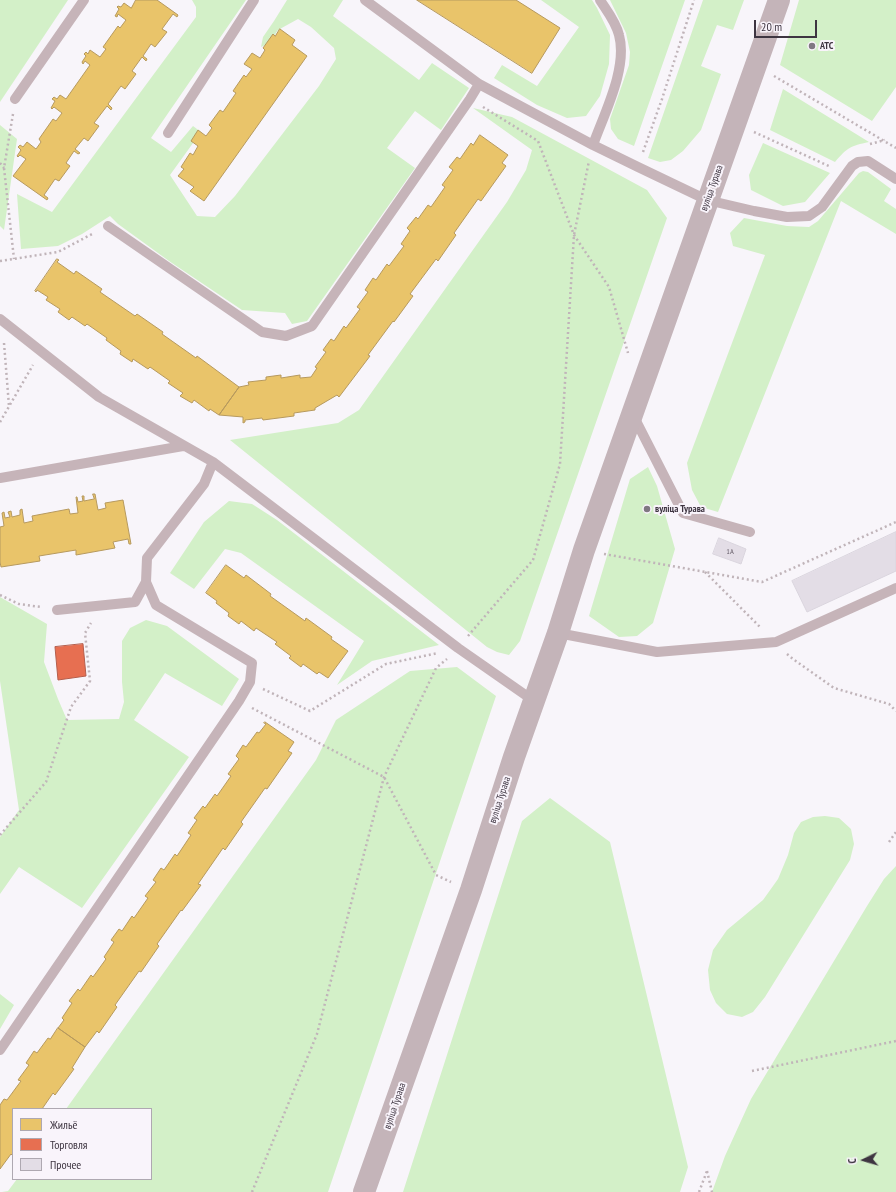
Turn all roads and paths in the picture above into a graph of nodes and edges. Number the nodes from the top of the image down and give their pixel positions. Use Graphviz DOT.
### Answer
graph roads {
  1 [pos="84,0"];
  2 [pos="254,0"];
  3 [pos="365,0"];
  4 [pos="600,0"];
  5 [pos="694,0"];
  6 [pos="778,0"];
  7 [pos="773,76"];
  8 [pos="479,84"];
  9 [pos="15,99"];
  10 [pos="470,99"];
  11 [pos="751,130"];
  12 [pos="168,132"];
  13 [pos="885,140"];
  14 [pos="593,145"];
  15 [pos="865,146"];
  16 [pos="896,148"];
  17 [pos="0,163"];
  18 [pos="638,167"];
  19 [pos="4,168"];
  20 [pos="836,169"];
  21 [pos="896,179"];
  22 [pos="707,200"];
  23 [pos="108,226"];
  24 [pos="574,235"];
  25 [pos="14,259"];
  26 [pos="0,261"];
  27 [pos="1,320"];
  28 [pos="41,352"];
  29 [pos="628,353"];
  30 [pos="9,406"];
  31 [pos="632,413"];
  32 [pos="0,422"];
  33 [pos="183,446"];
  34 [pos="213,462"];
  35 [pos="0,478"];
  36 [pos="896,522"];
  37 [pos="750,532"];
  38 [pos="584,550"];
  39 [pos="146,582"];
  40 [pos="896,588"];
  41 [pos="0,595"];
  42 [pos="101,605"];
  43 [pos="57,610"];
  44 [pos="558,633"];
  45 [pos="458,648"];
  46 [pos="250,682"];
  47 [pos="239,701"];
  48 [pos="534,701"];
  49 [pos="384,777"];
  50 [pos="896,832"];
  51 [pos="0,835"];
  52 [pos="888,842"];
  53 [pos="471,890"];
  54 [pos="896,1041"];
  55 [pos="0,1050"];
  56 [pos="752,1071"];
  57 [pos="252,1192"];
  58 [pos="364,1192"];
  59 [pos="699,1192"];
  60 [pos="712,1192"];
  1 -- 9 [label="lane"];
  2 -- 12 [label="lane"];
  3 -- 8 [label="lane"];
  4 -- 14 [label="lane"];
  5 -- 18 [label="path"];
  6 -- 22 [label="main road, вуліца Турава"];
  7 -- 13 [label="path"];
  8 -- 10 [label="lane"];
  8 -- 14 [label="lane"];
  9 -- 19 [label="path"];
  10 -- 23 [label="lane"];
  10 -- 24 [label="path"];
  11 -- 20 [label="path"];
  13 -- 15 [label="path"];
  13 -- 16 [label="path"];
  14 -- 18 [label="lane"];
  14 -- 24 [label="path"];
  17 -- 19 [label="path"];
  18 -- 22 [label="lane"];
  19 -- 25 [label="path"];
  21 -- 22 [label="lane"];
  22 -- 31 [label="main road, вуліца Турава"];
  23 -- 25 [label="path"];
  24 -- 29 [label="path"];
  24 -- 45 [label="path"];
  25 -- 26 [label="path"];
  27 -- 28 [label="lane"];
  27 -- 30 [label="path"];
  28 -- 30 [label="path"];
  28 -- 33 [label="lane"];
  30 -- 32 [label="path"];
  31 -- 37 [label="lane"];
  31 -- 38 [label="main road, вуліца Турава"];
  33 -- 34 [label="lane"];
  33 -- 35 [label="lane"];
  34 -- 39 [label="lane"];
  34 -- 45 [label="lane"];
  36 -- 38 [label="path"];
  38 -- 44 [label="main road, вуліца Турава"];
  39 -- 42 [label="lane"];
  39 -- 46 [label="lane"];
  40 -- 44 [label="lane"];
  41 -- 43 [label="path"];
  42 -- 43 [label="lane"];
  42 -- 51 [label="path"];
  44 -- 48 [label="main road, вуліца Турава"];
  45 -- 46 [label="path"];
  45 -- 48 [label="lane"];
  45 -- 49 [label="path"];
  46 -- 47 [label="lane"];
  47 -- 49 [label="path"];
  47 -- 55 [label="lane"];
  48 -- 53 [label="main road, вуліца Турава"];
  49 -- 53 [label="path"];
  49 -- 57 [label="path"];
  50 -- 52 [label="path"];
  53 -- 58 [label="main road, вуліца Турава"];
  54 -- 56 [label="path"];
  59 -- 60 [label="path"];
}
